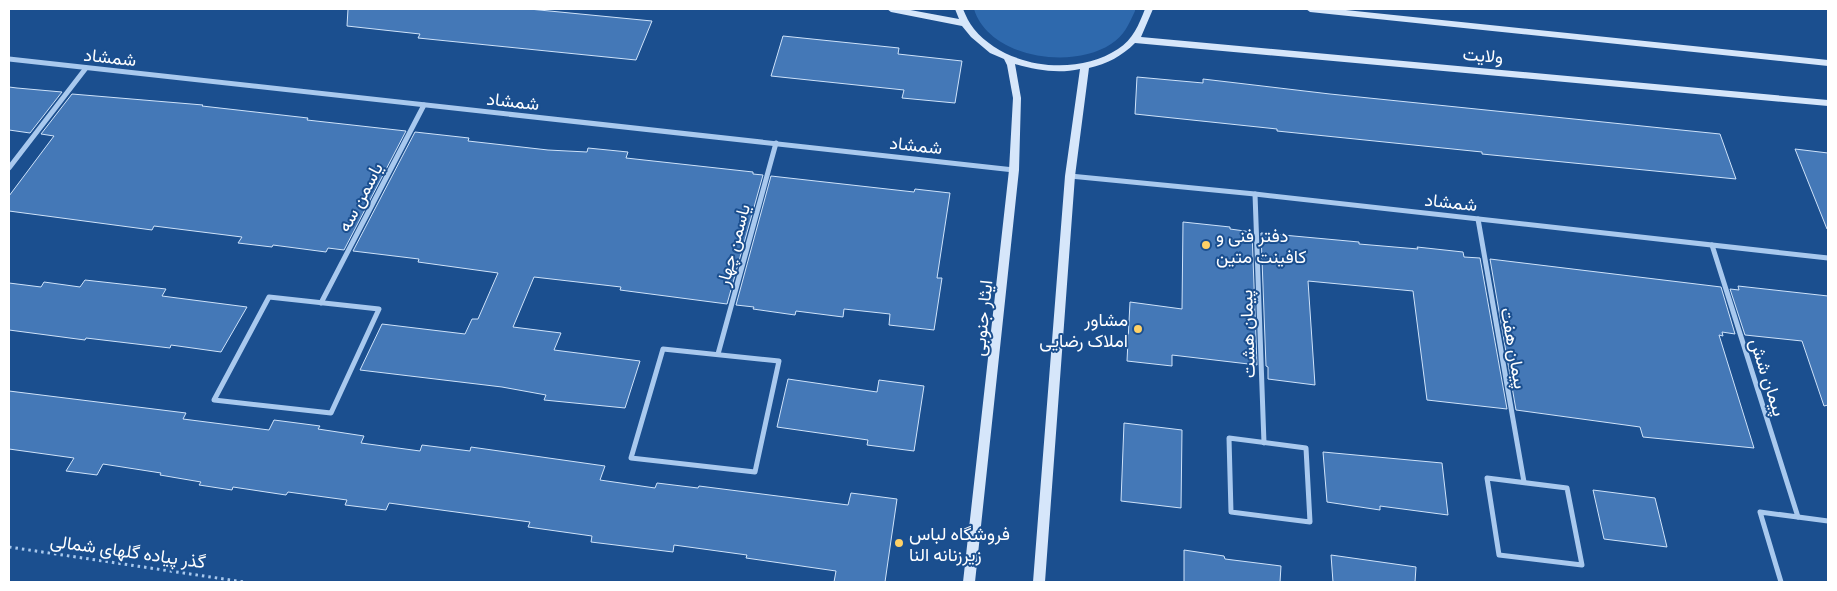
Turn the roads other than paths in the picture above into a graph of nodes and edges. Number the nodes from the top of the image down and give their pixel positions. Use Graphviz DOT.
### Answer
graph roads {
  1 [pos="891,9"];
  2 [pos="959,9"];
  3 [pos="1149,9"];
  4 [pos="1310,9"];
  5 [pos="964,23"];
  6 [pos="1135,40"];
  7 [pos="1008,58"];
  8 [pos="9,59"];
  9 [pos="1828,63"];
  10 [pos="1085,66"];
  11 [pos="86,68"];
  12 [pos="1828,103"];
  13 [pos="424,105"];
  14 [pos="776,144"];
  15 [pos="9,168"];
  16 [pos="1014,170"];
  17 [pos="1070,176"];
  18 [pos="1255,194"];
  19 [pos="1478,219"];
  20 [pos="1712,245"];
  21 [pos="1828,258"];
  22 [pos="321,303"];
  23 [pos="718,354"];
  24 [pos="1264,442"];
  25 [pos="1524,482"];
  26 [pos="1798,517"];
  27 [pos="1828,521"];
  28 [pos="969,582"];
  29 [pos="1038,582"];
  30 [pos="1781,582"];
  1 -- 5 [label="main road"];
  2 -- 5 [label="main road"];
  3 -- 6 [label="main road"];
  4 -- 9 [label="main road, ولایت"];
  5 -- 7 [label="main road"];
  6 -- 10 [label="main road"];
  6 -- 12 [label="main road, ولایت"];
  7 -- 10 [label="main road"];
  7 -- 16 [label="main road, ایثار جنوبی"];
  8 -- 11 [label="street, شمشاد"];
  10 -- 17 [label="main road"];
  11 -- 13 [label="street, شمشاد"];
  11 -- 15 [label="street"];
  13 -- 14 [label="street, شمشاد"];
  13 -- 22 [label="street, یاسمن سه"];
  14 -- 16 [label="street, شمشاد"];
  14 -- 23 [label="street, یاسمن چهار"];
  16 -- 28 [label="main road, ایثار جنوبی"];
  17 -- 18 [label="street, شمشاد"];
  17 -- 29 [label="main road"];
  18 -- 19 [label="street, شمشاد"];
  18 -- 24 [label="street, پیمان هشت"];
  19 -- 20 [label="street, شمشاد"];
  19 -- 25 [label="street, پیمان هفت"];
  20 -- 21 [label="street, شمشاد"];
  20 -- 26 [label="street, پیمان شش"];
  22 -- 22 [label="street"];
  23 -- 23 [label="street"];
  24 -- 24 [label="street"];
  25 -- 25 [label="street"];
  26 -- 27 [label="street"];
  26 -- 30 [label="street"];
}
